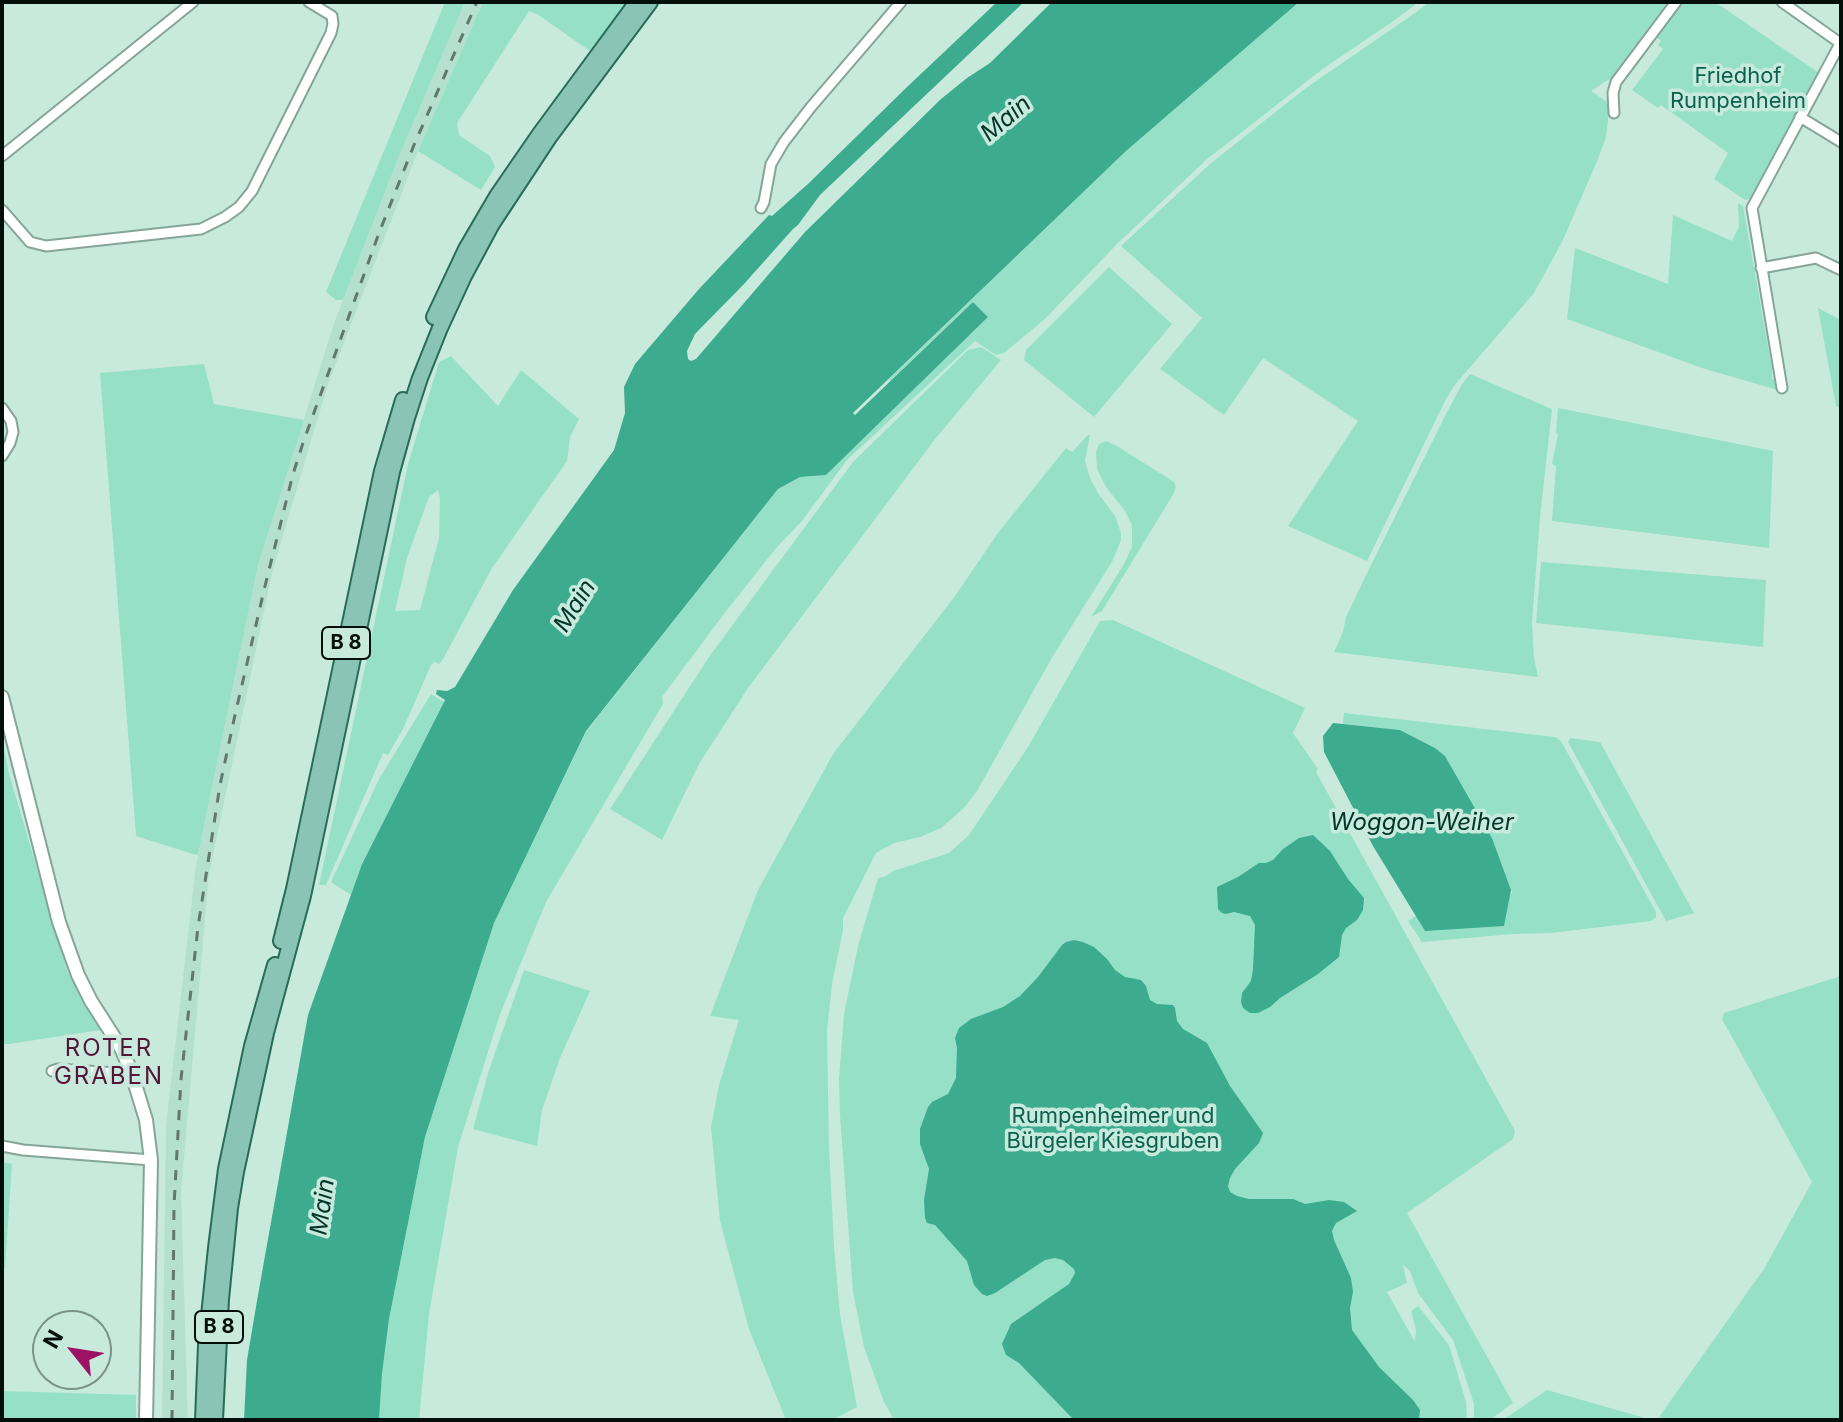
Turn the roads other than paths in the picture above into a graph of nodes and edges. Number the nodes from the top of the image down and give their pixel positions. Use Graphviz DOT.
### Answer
graph roads {
  1 [pos="193,2"];
  2 [pos="309,2"];
  3 [pos="637,2"];
  4 [pos="650,2"];
  5 [pos="901,2"];
  6 [pos="1676,2"];
  7 [pos="1782,2"];
  8 [pos="1841,43"];
  9 [pos="1614,113"];
  10 [pos="1800,117"];
  11 [pos="1841,142"];
  12 [pos="2,156"];
  13 [pos="761,208"];
  14 [pos="2,210"];
  15 [pos="472,249"];
  16 [pos="1761,268"];
  17 [pos="1841,270"];
  18 [pos="1782,388"];
  19 [pos="2,408"];
  20 [pos="2,456"];
  21 [pos="2,697"];
  22 [pos="52,1071"];
  23 [pos="131,1071"];
  24 [pos="2,1146"];
  25 [pos="151,1160"];
  26 [pos="204,1372"];
  27 [pos="146,1420"];
  28 [pos="196,1420"];
  29 [pos="203,1420"];
  30 [pos="217,1420"];
  1 -- 12 [label="street"];
  2 -- 14 [label="street"];
  3 -- 15 [label="main road, B 8"];
  4 -- 15 [label="main road, B 8"];
  5 -- 13 [label="street"];
  6 -- 9 [label="street"];
  7 -- 8 [label="street"];
  8 -- 10 [label="street"];
  10 -- 11 [label="street"];
  10 -- 16 [label="street"];
  15 -- 26 [label="main road, B 8"];
  15 -- 30 [label="main road, B 8"];
  16 -- 17 [label="street"];
  16 -- 18 [label="street"];
  19 -- 20 [label="street"];
  21 -- 23 [label="street"];
  22 -- 23 [label="street"];
  23 -- 25 [label="street"];
  24 -- 25 [label="street"];
  25 -- 27 [label="street"];
  26 -- 28 [label="main road"];
  26 -- 29 [label="main road, B 8"];
}
